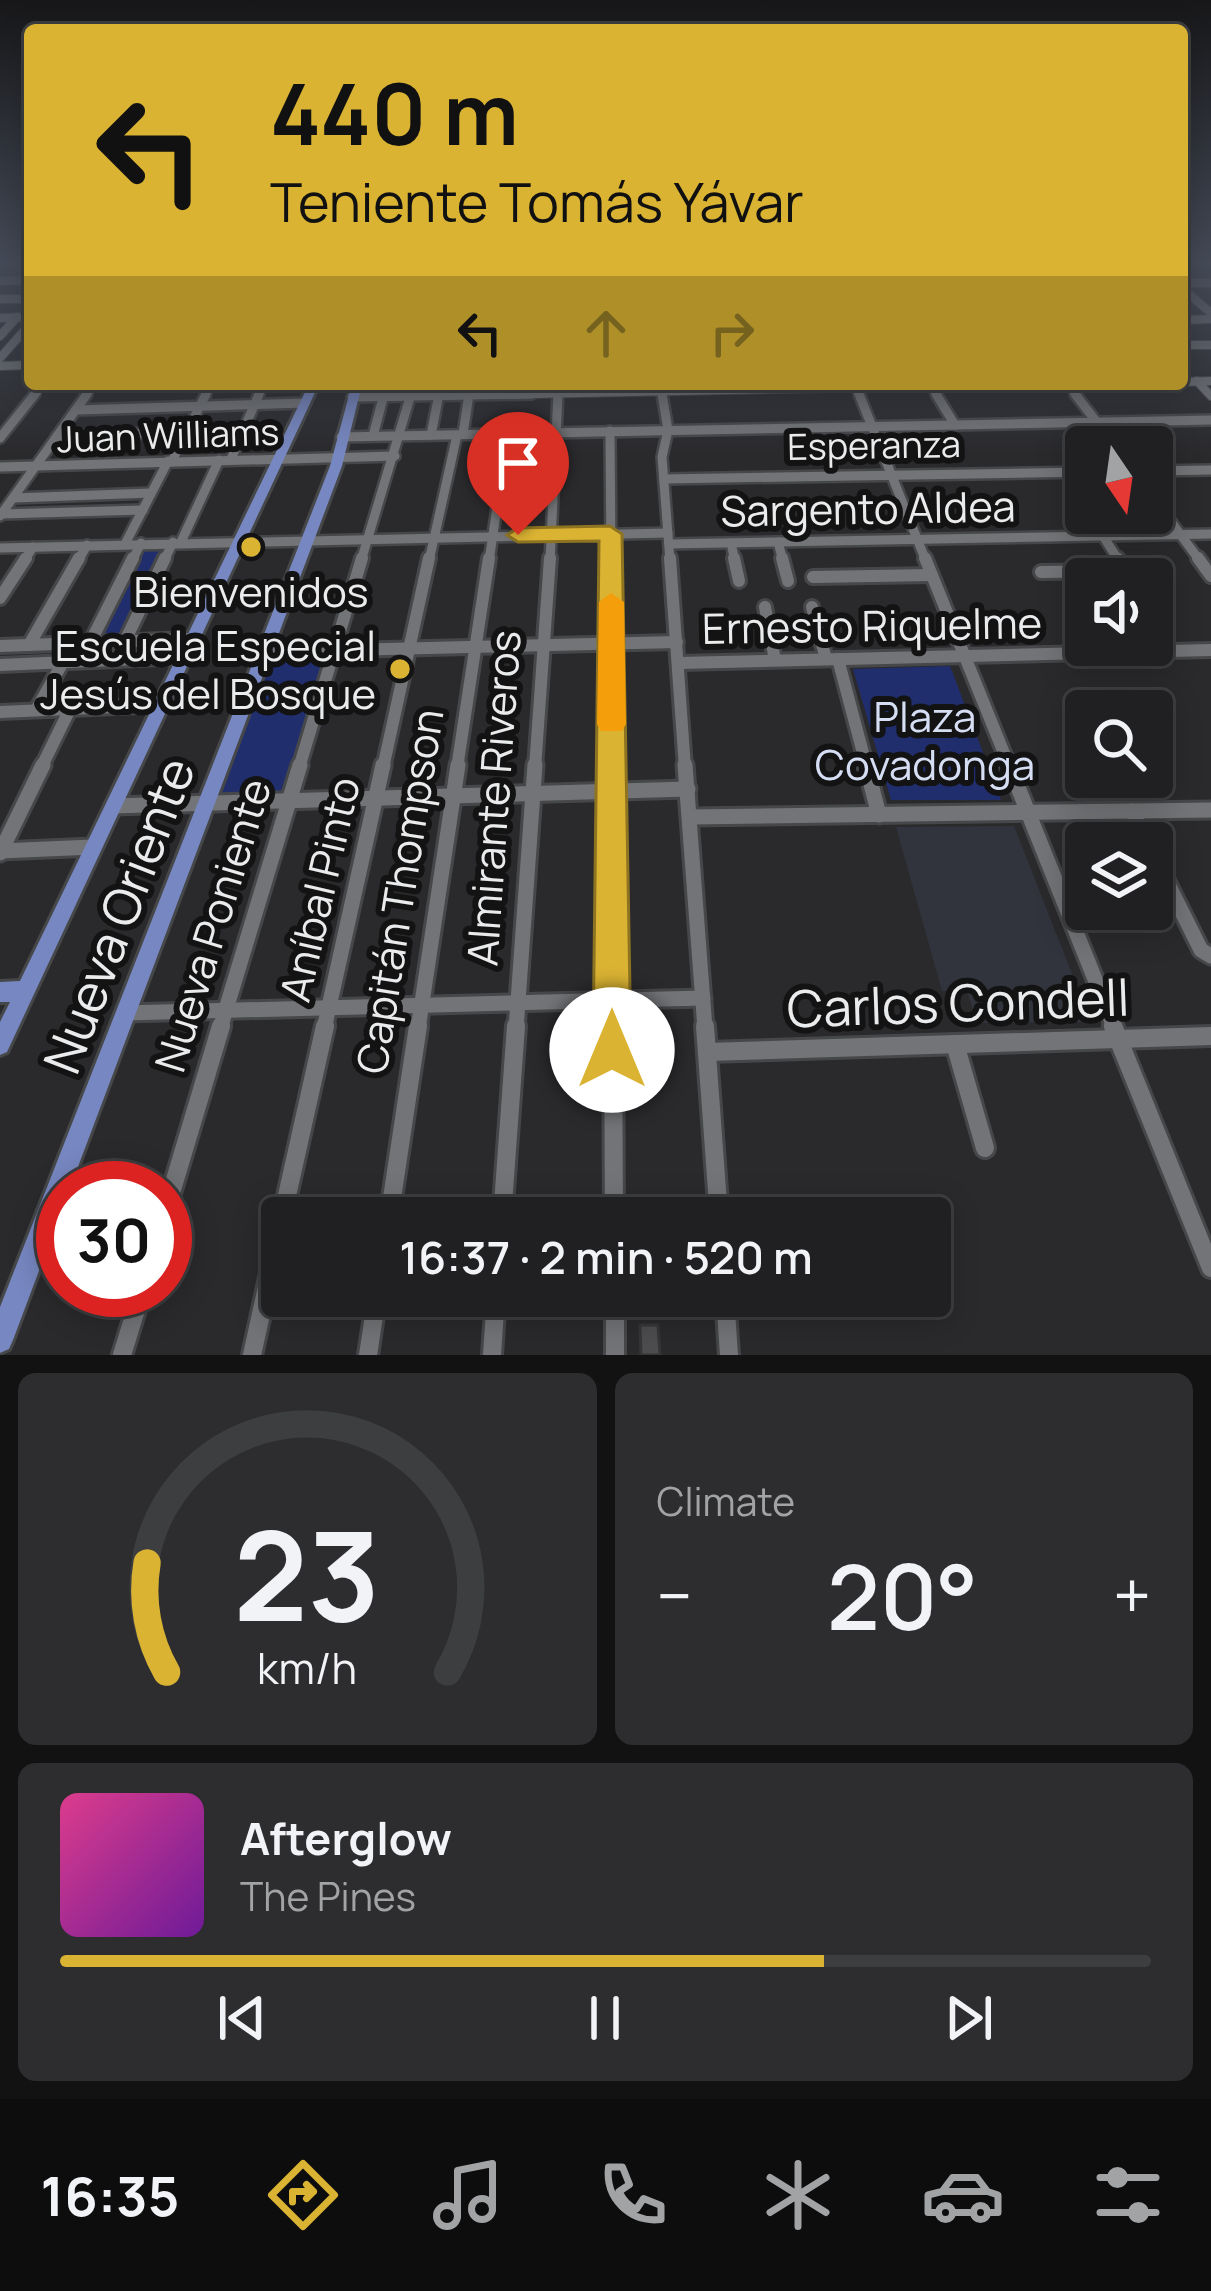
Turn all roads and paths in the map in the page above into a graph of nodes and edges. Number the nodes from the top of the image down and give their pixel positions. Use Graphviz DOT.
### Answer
graph roads {
  1 [pos="24,329"];
  2 [pos="24,344"];
  3 [pos="12,345"];
  4 [pos="0,362"];
  5 [pos="1197,381"];
  6 [pos="1211,381"];
  7 [pos="1188,382"];
  8 [pos="38,390"];
  9 [pos="90,390"];
  10 [pos="208,390"];
  11 [pos="260,390"];
  12 [pos="311,390"];
  13 [pos="386,390"];
  14 [pos="412,390"];
  15 [pos="440,390"];
  16 [pos="470,390"];
  17 [pos="558,390"];
  18 [pos="661,390"];
  19 [pos="858,390"];
  20 [pos="934,390"];
  21 [pos="1073,390"];
  22 [pos="354,391"];
  23 [pos="411,396"];
  24 [pos="1211,396"];
  25 [pos="384,397"];
  26 [pos="305,403"];
  27 [pos="254,404"];
  28 [pos="200,406"];
  29 [pos="76,410"];
  30 [pos="1211,420"];
  31 [pos="1097,422"];
  32 [pos="955,425"];
  33 [pos="872,426"];
  34 [pos="1100,426"];
  35 [pos="668,430"];
  36 [pos="610,431"];
  37 [pos="186,432"];
  38 [pos="559,433"];
  39 [pos="508,434"];
  40 [pos="431,435"];
  41 [pos="460,435"];
  42 [pos="57,436"];
  43 [pos="373,436"];
  44 [pos="401,436"];
  45 [pos="340,437"];
  46 [pos="0,438"];
  47 [pos="395,456"];
  48 [pos="279,458"];
  49 [pos="338,458"];
  50 [pos="225,459"];
  51 [pos="170,461"];
  52 [pos="36,466"];
  53 [pos="0,467"];
  54 [pos="1211,470"];
  55 [pos="1173,471"];
  56 [pos="1065,472"];
  57 [pos="891,475"];
  58 [pos="664,479"];
  59 [pos="152,494"];
  60 [pos="13,498"];
  61 [pos="143,510"];
  62 [pos="1,515"];
  63 [pos="1173,525"];
  64 [pos="610,534"];
  65 [pos="1211,534"];
  66 [pos="552,535"];
  67 [pos="1180,535"];
  68 [pos="493,536"];
  69 [pos="1103,536"];
  70 [pos="434,537"];
  71 [pos="308,538"];
  72 [pos="370,538"];
  73 [pos="669,538"];
  74 [pos="239,540"];
  75 [pos="918,540"];
  76 [pos="177,542"];
  77 [pos="778,542"];
  78 [pos="141,543"];
  79 [pos="731,543"];
  80 [pos="125,544"];
  81 [pos="87,545"];
  82 [pos="33,547"];
  83 [pos="0,548"];
  84 [pos="1117,558"];
  85 [pos="1041,572"];
  86 [pos="1065,573"];
  87 [pos="932,575"];
  88 [pos="1211,576"];
  89 [pos="813,577"];
  90 [pos="739,581"];
  91 [pos="788,581"];
  92 [pos="0,598"];
  93 [pos="765,607"];
  94 [pos="812,607"];
  95 [pos="192,639"];
  96 [pos="125,641"];
  97 [pos="677,642"];
  98 [pos="90,643"];
  99 [pos="611,644"];
  100 [pos="29,645"];
  101 [pos="544,645"];
  102 [pos="0,646"];
  103 [pos="476,647"];
  104 [pos="409,649"];
  105 [pos="1173,649"];
  106 [pos="1211,650"];
  107 [pos="336,651"];
  108 [pos="1065,651"];
  109 [pos="264,652"];
  110 [pos="965,656"];
  111 [pos="183,657"];
  112 [pos="832,659"];
  113 [pos="776,660"];
  114 [pos="63,662"];
  115 [pos="679,663"];
  116 [pos="0,664"];
  117 [pos="161,705"];
  118 [pos="70,709"];
  119 [pos="36,710"];
  120 [pos="0,712"];
  121 [pos="688,789"];
  122 [pos="611,792"];
  123 [pos="533,794"];
  124 [pos="453,796"];
  125 [pos="376,798"];
  126 [pos="290,801"];
  127 [pos="205,803"];
  128 [pos="113,806"];
  129 [pos="1211,810"];
  130 [pos="1132,812"];
  131 [pos="1028,813"];
  132 [pos="879,815"];
  133 [pos="690,818"];
  134 [pos="1137,822"];
  135 [pos="93,847"];
  136 [pos="0,852"];
  137 [pos="1173,894"];
  138 [pos="1211,956"];
  139 [pos="26,991"];
  140 [pos="0,992"];
  141 [pos="703,998"];
  142 [pos="611,1000"];
  143 [pos="518,1003"];
  144 [pos="422,1005"];
  145 [pos="329,1007"];
  146 [pos="227,1010"];
  147 [pos="125,1013"];
  148 [pos="1211,1036"];
  149 [pos="1120,1039"];
  150 [pos="955,1044"];
  151 [pos="0,1045"];
  152 [pos="707,1052"];
  153 [pos="985,1148"];
  154 [pos="181,1161"];
  155 [pos="287,1197"];
  156 [pos="392,1197"];
  157 [pos="504,1197"];
  158 [pos="614,1197"];
  159 [pos="717,1197"];
  160 [pos="1211,1268"];
  161 [pos="261,1314"];
  162 [pos="134,1317"];
  163 [pos="374,1317"];
  164 [pos="495,1317"];
  165 [pos="615,1317"];
  166 [pos="726,1317"];
  167 [pos="0,1340"];
  168 [pos="122,1355"];
  169 [pos="252,1355"];
  170 [pos="368,1355"];
  171 [pos="492,1355"];
  172 [pos="616,1355"];
  173 [pos="729,1355"];
  1 -- 3 [label="street"];
  2 -- 3 [label="street"];
  3 -- 4 [label="street"];
  5 -- 6 [label="street"];
  5 -- 7 [label="street"];
  5 -- 24 [label="street"];
  8 -- 46 [label="street"];
  9 -- 29 [label="street"];
  10 -- 28 [label="street"];
  11 -- 27 [label="street"];
  12 -- 26 [label="main road"];
  13 -- 25 [label="street"];
  14 -- 23 [label="street, Nueva Poniente"];
  15 -- 23 [label="street"];
  15 -- 40 [label="street"];
  16 -- 41 [label="street, Aníbal Pinto"];
  17 -- 38 [label="street, Almirante Riveros"];
  18 -- 35 [label="street"];
  19 -- 33 [label="street"];
  20 -- 32 [label="street"];
  21 -- 31 [label="street"];
  22 -- 25 [label="street"];
  22 -- 45 [label="main road, Nueva Oriente"];
  23 -- 25 [label="street"];
  23 -- 44 [label="street, Nueva Poniente"];
  25 -- 43 [label="street"];
  26 -- 27 [label="street"];
  26 -- 48 [label="main road"];
  27 -- 28 [label="street"];
  27 -- 50 [label="street"];
  28 -- 29 [label="street"];
  28 -- 37 [label="street"];
  29 -- 42 [label="street"];
  30 -- 31 [label="street"];
  31 -- 32 [label="street"];
  31 -- 34 [label="street"];
  32 -- 33 [label="street"];
  33 -- 35 [label="street"];
  33 -- 57 [label="street"];
  35 -- 36 [label="street"];
  35 -- 58 [label="street"];
  36 -- 38 [label="street"];
  36 -- 64 [label="street"];
  37 -- 42 [label="street"];
  37 -- 51 [label="street"];
  38 -- 39 [label="street"];
  38 -- 66 [label="street, Almirante Riveros"];
  39 -- 41 [label="street"];
  39 -- 68 [label="street, Capitán Thompson"];
  40 -- 41 [label="street"];
  40 -- 44 [label="street"];
  41 -- 70 [label="street, Aníbal Pinto"];
  42 -- 52 [label="street"];
  43 -- 44 [label="street"];
  43 -- 45 [label="street"];
  44 -- 47 [label="street, Nueva Poniente"];
  45 -- 49 [label="main road, Nueva Oriente"];
  47 -- 49 [label="street, Juan Williams"];
  47 -- 72 [label="street, Nueva Poniente"];
  48 -- 49 [label="street, Juan Williams"];
  48 -- 50 [label="street, Juan Williams"];
  48 -- 74 [label="main road"];
  49 -- 71 [label="main road, Nueva Oriente"];
  50 -- 51 [label="street, Juan Williams"];
  50 -- 76 [label="street"];
  51 -- 52 [label="street, Juan Williams"];
  51 -- 59 [label="street"];
  52 -- 53 [label="street, Juan Williams"];
  52 -- 60 [label="street"];
  54 -- 55 [label="street"];
  56 -- 57 [label="street, Esperanza"];
  57 -- 58 [label="street, Esperanza"];
  57 -- 75 [label="street"];
  58 -- 73 [label="street"];
  59 -- 60 [label="street"];
  59 -- 61 [label="street"];
  60 -- 62 [label="street"];
  61 -- 62 [label="street"];
  61 -- 80 [label="street"];
  63 -- 67 [label="street"];
  64 -- 66 [label="street, Sargento Aldea"];
  64 -- 73 [label="street, Sargento Aldea"];
  64 -- 99 [label="street"];
  65 -- 67 [label="street, Sargento Aldea"];
  66 -- 68 [label="street, Sargento Aldea"];
  66 -- 101 [label="street, Almirante Riveros"];
  67 -- 69 [label="street, Sargento Aldea"];
  67 -- 88 [label="street"];
  68 -- 70 [label="street, Sargento Aldea"];
  68 -- 103 [label="street, Capitán Thompson"];
  69 -- 75 [label="street, Sargento Aldea"];
  69 -- 84 [label="street"];
  70 -- 72 [label="street, Sargento Aldea"];
  70 -- 104 [label="street, Aníbal Pinto"];
  71 -- 72 [label="street, Sargento Aldea"];
  71 -- 74 [label="street"];
  71 -- 109 [label="main road, Nueva Oriente"];
  72 -- 107 [label="street, Nueva Poniente"];
  73 -- 79 [label="street, Sargento Aldea"];
  73 -- 97 [label="street"];
  74 -- 76 [label="street"];
  74 -- 95 [label="main road"];
  75 -- 77 [label="street, Sargento Aldea"];
  75 -- 87 [label="street"];
  76 -- 78 [label="street"];
  76 -- 96 [label="street"];
  77 -- 79 [label="street, Sargento Aldea"];
  77 -- 91 [label="street"];
  78 -- 80 [label="street"];
  78 -- 98 [label="street"];
  79 -- 90 [label="street"];
  80 -- 81 [label="street"];
  81 -- 82 [label="street"];
  81 -- 100 [label="street"];
  82 -- 83 [label="street"];
  82 -- 92 [label="street"];
  85 -- 86 [label="street"];
  87 -- 89 [label="street"];
  87 -- 110 [label="street"];
  93 -- 113 [label="street"];
  94 -- 112 [label="street"];
  95 -- 96 [label="street"];
  95 -- 111 [label="main road"];
  96 -- 98 [label="street"];
  97 -- 99 [label="street"];
  97 -- 115 [label="street"];
  98 -- 100 [label="street"];
  99 -- 101 [label="street"];
  99 -- 122 [label="street"];
  100 -- 102 [label="street"];
  101 -- 103 [label="street"];
  101 -- 123 [label="street, Almirante Riveros"];
  103 -- 104 [label="street"];
  103 -- 124 [label="street, Capitán Thompson"];
  104 -- 107 [label="street"];
  104 -- 125 [label="street, Aníbal Pinto"];
  105 -- 106 [label="street, Ernesto Riquelme"];
  107 -- 109 [label="street"];
  107 -- 126 [label="street, Nueva Poniente"];
  108 -- 110 [label="street, Ernesto Riquelme"];
  109 -- 127 [label="main road, Nueva Oriente"];
  110 -- 112 [label="street, Ernesto Riquelme"];
  110 -- 131 [label="street"];
  111 -- 114 [label="street"];
  111 -- 117 [label="main road"];
  112 -- 113 [label="street, Ernesto Riquelme"];
  112 -- 132 [label="street"];
  113 -- 115 [label="street, Ernesto Riquelme"];
  114 -- 116 [label="street"];
  114 -- 119 [label="street"];
  115 -- 121 [label="street"];
  117 -- 118 [label="street"];
  117 -- 128 [label="main road"];
  118 -- 119 [label="street"];
  118 -- 136 [label="street"];
  119 -- 120 [label="street"];
  121 -- 122 [label="street"];
  121 -- 133 [label="street"];
  122 -- 123 [label="street"];
  122 -- 142 [label="street"];
  123 -- 124 [label="street"];
  123 -- 143 [label="street, Almirante Riveros"];
  124 -- 125 [label="street"];
  124 -- 144 [label="street, Capitán Thompson"];
  125 -- 126 [label="street"];
  125 -- 145 [label="street, Aníbal Pinto"];
  126 -- 127 [label="street"];
  126 -- 146 [label="street, Nueva Poniente"];
  127 -- 128 [label="street"];
  127 -- 147 [label="main road, Nueva Oriente"];
  128 -- 135 [label="main road"];
  129 -- 130 [label="street"];
  130 -- 131 [label="street"];
  130 -- 134 [label="street"];
  131 -- 132 [label="street"];
  131 -- 149 [label="street"];
  132 -- 133 [label="street"];
  133 -- 141 [label="street"];
  135 -- 136 [label="street"];
  135 -- 139 [label="main road"];
  137 -- 138 [label="street"];
  139 -- 140 [label="main road"];
  139 -- 151 [label="main road"];
  141 -- 142 [label="street"];
  141 -- 152 [label="street"];
  142 -- 143 [label="street"];
  142 -- 158 [label="street"];
  143 -- 144 [label="street"];
  143 -- 157 [label="street, Almirante Riveros"];
  144 -- 145 [label="street"];
  144 -- 156 [label="street, Capitán Thompson"];
  145 -- 146 [label="street"];
  145 -- 155 [label="street, Aníbal Pinto"];
  146 -- 147 [label="street"];
  146 -- 154 [label="street, Nueva Poniente"];
  147 -- 167 [label="main road, Nueva Oriente"];
  148 -- 149 [label="street, Carlos Condell"];
  149 -- 150 [label="street, Carlos Condell"];
  149 -- 160 [label="street"];
  150 -- 152 [label="street, Carlos Condell"];
  150 -- 153 [label="street"];
  152 -- 159 [label="street"];
  161 -- 169 [label="street, Aníbal Pinto"];
  162 -- 168 [label="street"];
  163 -- 170 [label="street"];
  164 -- 171 [label="street"];
  165 -- 172 [label="street"];
  166 -- 173 [label="street"];
}
